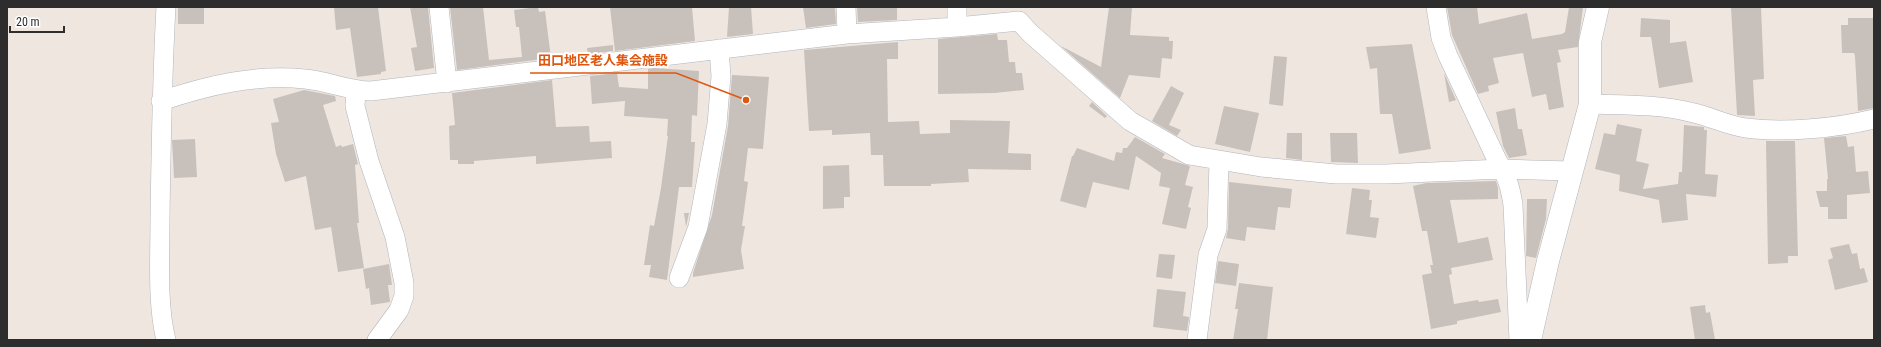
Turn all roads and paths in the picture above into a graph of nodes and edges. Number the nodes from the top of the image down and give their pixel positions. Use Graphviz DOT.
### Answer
graph roads {
  1 [pos="166,7"];
  2 [pos="439,7"];
  3 [pos="846,7"];
  4 [pos="957,7"];
  5 [pos="1436,7"];
  6 [pos="1598,7"];
  7 [pos="1021,14"];
  8 [pos="957,27"];
  9 [pos="847,34"];
  10 [pos="720,49"];
  11 [pos="447,83"];
  12 [pos="356,91"];
  13 [pos="161,101"];
  14 [pos="1590,104"];
  15 [pos="1874,119"];
  16 [pos="1219,161"];
  17 [pos="1502,169"];
  18 [pos="1571,171"];
  19 [pos="679,278"];
  20 [pos="166,340"];
  21 [pos="377,340"];
  22 [pos="1197,340"];
  23 [pos="1519,340"];
  24 [pos="1530,340"];
  1 -- 13 [label="street"];
  2 -- 11 [label="street"];
  3 -- 9 [label="street"];
  4 -- 8 [label="street"];
  5 -- 17 [label="street"];
  6 -- 14 [label="street"];
  7 -- 8 [label="street"];
  7 -- 16 [label="street"];
  8 -- 9 [label="street"];
  9 -- 10 [label="street"];
  10 -- 11 [label="street"];
  10 -- 19 [label="street"];
  11 -- 12 [label="street"];
  12 -- 13 [label="street"];
  12 -- 21 [label="street"];
  13 -- 20 [label="street"];
  14 -- 15 [label="street"];
  14 -- 18 [label="street"];
  16 -- 17 [label="street"];
  16 -- 22 [label="street"];
  17 -- 18 [label="street"];
  17 -- 23 [label="street"];
  18 -- 24 [label="street"];
}
